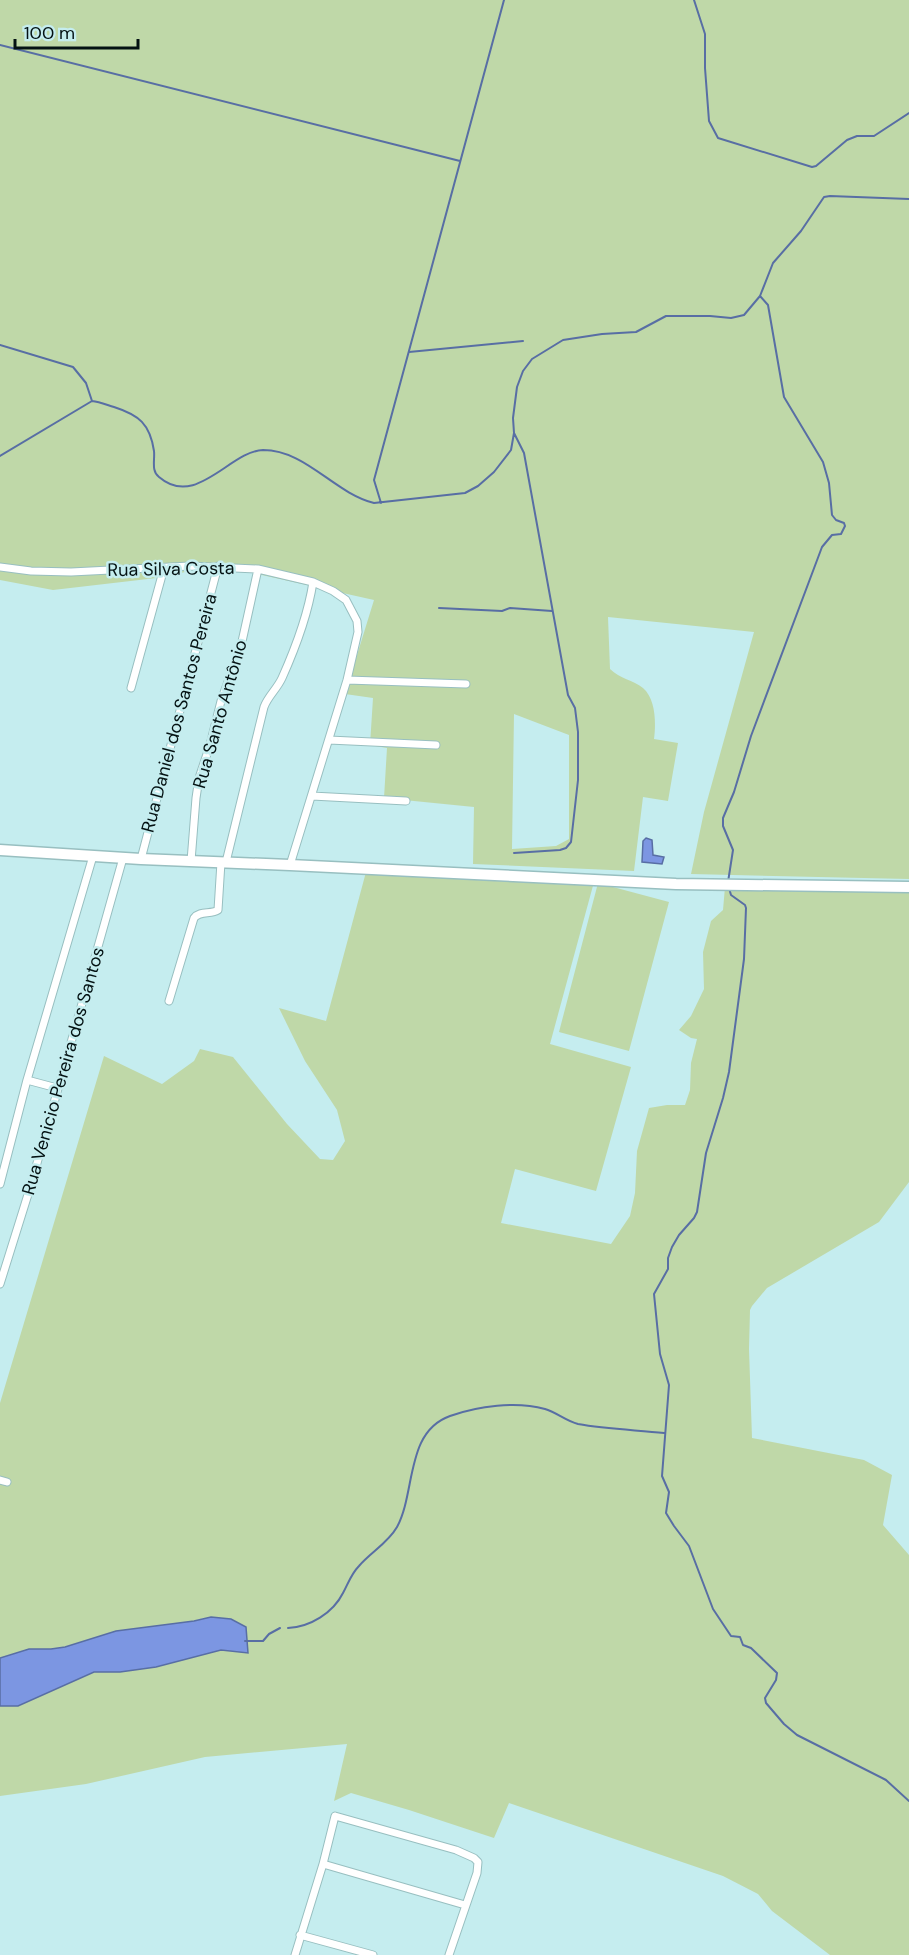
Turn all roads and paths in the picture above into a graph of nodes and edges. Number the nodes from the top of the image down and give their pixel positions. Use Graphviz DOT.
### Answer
graph roads {
  1 [pos="218,566"];
  2 [pos="0,567"];
  3 [pos="164,568"];
  4 [pos="258,569"];
  5 [pos="313,582"];
  6 [pos="347,680"];
  7 [pos="466,684"];
  8 [pos="131,688"];
  9 [pos="329,740"];
  10 [pos="436,745"];
  11 [pos="312,796"];
  12 [pos="406,801"];
  13 [pos="0,850"];
  14 [pos="93,856"];
  15 [pos="123,858"];
  16 [pos="141,859"];
  17 [pos="191,861"];
  18 [pos="223,862"];
  19 [pos="290,865"];
  20 [pos="909,887"];
  21 [pos="169,1001"];
  22 [pos="27,1080"];
  23 [pos="57,1088"];
  24 [pos="4,1148"];
  25 [pos="0,1184"];
  26 [pos="0,1284"];
  27 [pos="323,1864"];
  28 [pos="465,1905"];
  29 [pos="300,1935"];
  30 [pos="295,1955"];
  31 [pos="373,1955"];
  32 [pos="449,1955"];
  1 -- 3 [label="street, Rua Silva Costa"];
  1 -- 4 [label="street, Rua Silva Costa"];
  1 -- 16 [label="street, Rua Daniel dos Santos Pereira"];
  2 -- 3 [label="street, Rua Silva Costa"];
  3 -- 8 [label="street"];
  4 -- 5 [label="street, Rua Silva Costa"];
  4 -- 17 [label="street, Rua Santo Antônio"];
  5 -- 6 [label="street, Rua Silva Costa"];
  5 -- 18 [label="street"];
  6 -- 7 [label="street"];
  6 -- 9 [label="street, Rua Silva Costa"];
  9 -- 10 [label="street"];
  9 -- 11 [label="street, Rua Silva Costa"];
  11 -- 12 [label="street"];
  11 -- 19 [label="street, Rua Silva Costa"];
  13 -- 14 [label="main road"];
  14 -- 15 [label="main road"];
  14 -- 22 [label="street"];
  15 -- 16 [label="main road"];
  15 -- 23 [label="street, Rua Venicio Pereira dos Santos"];
  16 -- 17 [label="main road"];
  17 -- 18 [label="main road"];
  18 -- 19 [label="main road"];
  18 -- 21 [label="street"];
  19 -- 20 [label="main road"];
  22 -- 23 [label="street"];
  22 -- 24 [label="street"];
  23 -- 26 [label="street, Rua Venicio Pereira dos Santos"];
  24 -- 25 [label="street"];
  27 -- 28 [label="street"];
  27 -- 28 [label="street"];
  27 -- 29 [label="street"];
  28 -- 32 [label="street"];
  29 -- 30 [label="street"];
  29 -- 31 [label="street"];
}
